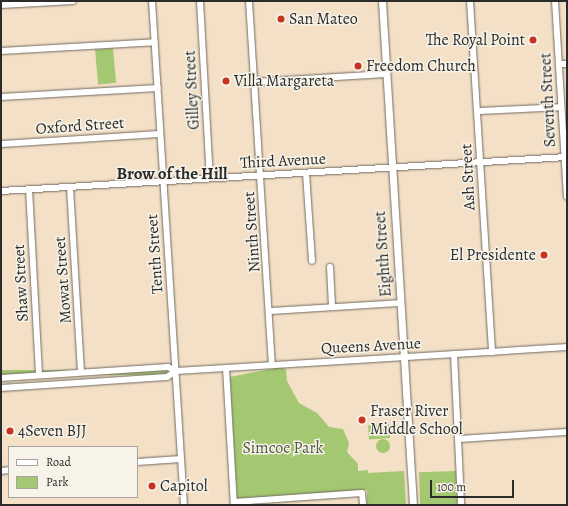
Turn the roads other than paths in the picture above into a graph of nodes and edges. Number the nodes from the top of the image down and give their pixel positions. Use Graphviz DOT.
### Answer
graph roads {
  1 [pos="73,1"];
  2 [pos="152,1"];
  3 [pos="200,1"];
  4 [pos="249,1"];
  5 [pos="382,1"];
  6 [pos="470,1"];
  7 [pos="555,1"];
  8 [pos="1,5"];
  9 [pos="155,42"];
  10 [pos="1,51"];
  11 [pos="559,64"];
  12 [pos="567,64"];
  13 [pos="386,74"];
  14 [pos="254,82"];
  15 [pos="158,88"];
  16 [pos="1,97"];
  17 [pos="561,107"];
  18 [pos="477,111"];
  19 [pos="160,134"];
  20 [pos="1,144"];
  21 [pos="566,157"];
  22 [pos="480,162"];
  23 [pos="392,168"];
  24 [pos="306,173"];
  25 [pos="260,175"];
  26 [pos="210,178"];
  27 [pos="164,181"];
  28 [pos="70,187"];
  29 [pos="29,189"];
  30 [pos="1,191"];
  31 [pos="567,197"];
  32 [pos="312,261"];
  33 [pos="330,267"];
  34 [pos="400,303"];
  35 [pos="332,307"];
  36 [pos="270,311"];
  37 [pos="567,347"];
  38 [pos="492,352"];
  39 [pos="454,354"];
  40 [pos="404,358"];
  41 [pos="272,365"];
  42 [pos="226,368"];
  43 [pos="176,371"];
  44 [pos="81,372"];
  45 [pos="39,375"];
  46 [pos="1,378"];
  47 [pos="1,388"];
  48 [pos="567,432"];
  49 [pos="459,439"];
  50 [pos="181,459"];
  51 [pos="138,462"];
  52 [pos="234,504"];
  53 [pos="184,505"];
  54 [pos="363,505"];
  55 [pos="413,505"];
  56 [pos="461,505"];
  1 -- 8 [label="street"];
  2 -- 9 [label="street, Tenth Street"];
  3 -- 26 [label="street, Gilley Street"];
  4 -- 14 [label="street, Ninth Street"];
  5 -- 13 [label="street, Eighth Street"];
  6 -- 18 [label="street, Ash Street"];
  7 -- 11 [label="street, Seventh Street"];
  9 -- 10 [label="street"];
  9 -- 15 [label="street, Tenth Street"];
  11 -- 12 [label="street"];
  11 -- 17 [label="street, Seventh Street"];
  13 -- 14 [label="street"];
  13 -- 23 [label="street, Eighth Street"];
  14 -- 25 [label="street, Ninth Street"];
  15 -- 16 [label="street"];
  15 -- 19 [label="street, Tenth Street"];
  17 -- 18 [label="street"];
  17 -- 21 [label="street, Seventh Street"];
  18 -- 22 [label="street, Ash Street"];
  19 -- 20 [label="street, Oxford Street"];
  19 -- 27 [label="street, Tenth Street"];
  21 -- 22 [label="street, Third Avenue"];
  21 -- 31 [label="street, Seventh Street"];
  22 -- 23 [label="street, Third Avenue"];
  22 -- 38 [label="street, Ash Street"];
  23 -- 24 [label="street, Third Avenue"];
  23 -- 34 [label="street, Eighth Street"];
  24 -- 25 [label="street, Third Avenue"];
  24 -- 32 [label="street"];
  25 -- 26 [label="street, Third Avenue"];
  25 -- 36 [label="street, Ninth Street"];
  26 -- 27 [label="street, Third Avenue"];
  27 -- 28 [label="street, Third Avenue"];
  27 -- 43 [label="street, Tenth Street"];
  28 -- 29 [label="street, Third Avenue"];
  28 -- 44 [label="street, Mowat Street"];
  29 -- 30 [label="street, Third Avenue"];
  29 -- 45 [label="street, Shaw Street"];
  33 -- 35 [label="street"];
  34 -- 35 [label="street"];
  34 -- 40 [label="street, Eighth Street"];
  35 -- 36 [label="street"];
  36 -- 41 [label="street, Ninth Street"];
  37 -- 38 [label="street, Queens Avenue"];
  38 -- 39 [label="street, Queens Avenue"];
  39 -- 40 [label="street, Queens Avenue"];
  39 -- 49 [label="street"];
  40 -- 41 [label="street, Queens Avenue"];
  40 -- 55 [label="street, Eighth Street"];
  41 -- 42 [label="street, Queens Avenue"];
  42 -- 43 [label="street, Queens Avenue"];
  42 -- 52 [label="street"];
  43 -- 44 [label="street, Queens Avenue"];
  43 -- 47 [label="street, Queens Avenue"];
  43 -- 50 [label="street, Tenth Street"];
  44 -- 45 [label="street, Queens Avenue"];
  45 -- 46 [label="street, Queens Avenue"];
  48 -- 49 [label="street"];
  49 -- 56 [label="street"];
  50 -- 51 [label="street"];
  50 -- 53 [label="street, Tenth Street"];
  52 -- 54 [label="street"];
}
